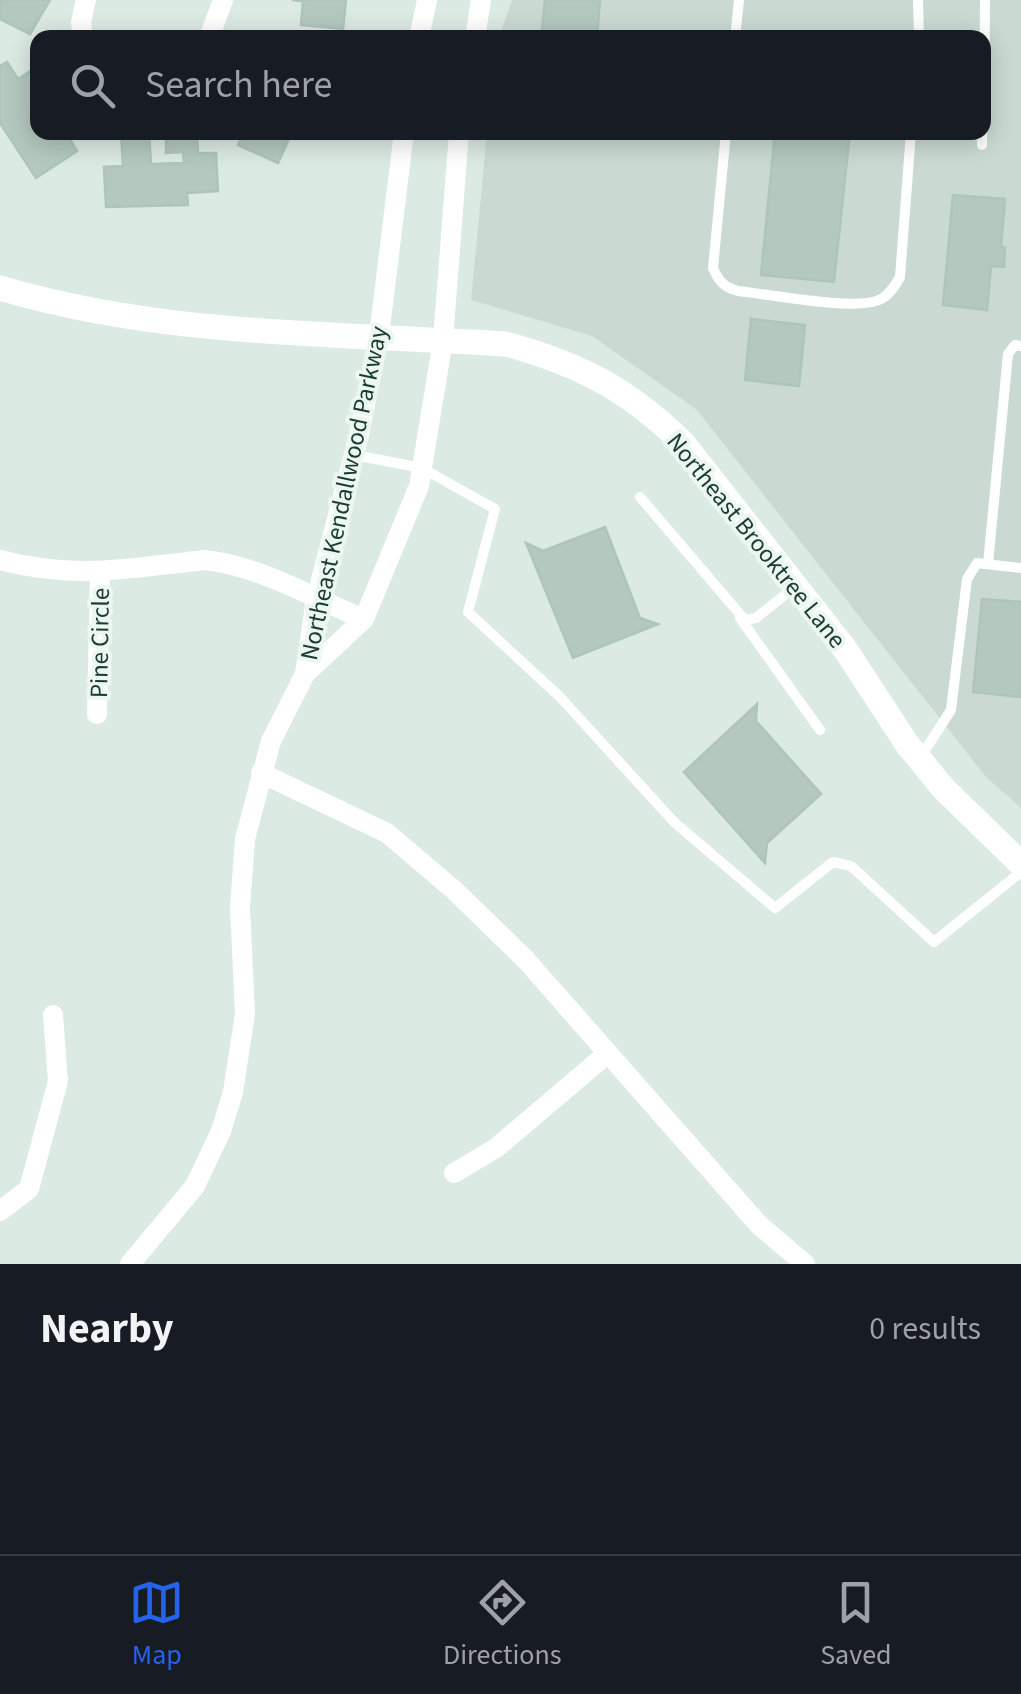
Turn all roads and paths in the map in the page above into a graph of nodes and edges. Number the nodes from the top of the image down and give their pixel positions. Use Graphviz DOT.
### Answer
graph roads {
  1 [pos="86,0"];
  2 [pos="223,0"];
  3 [pos="428,0"];
  4 [pos="481,0"];
  5 [pos="739,0"];
  6 [pos="918,0"];
  7 [pos="985,0"];
  8 [pos="82,30"];
  9 [pos="211,30"];
  10 [pos="421,30"];
  11 [pos="476,30"];
  12 [pos="736,30"];
  13 [pos="919,30"];
  14 [pos="985,30"];
  15 [pos="403,140"];
  16 [pos="458,140"];
  17 [pos="725,140"];
  18 [pos="909,140"];
  19 [pos="0,288"];
  20 [pos="379,336"];
  21 [pos="443,340"];
  22 [pos="1021,346"];
  23 [pos="354,455"];
  24 [pos="422,468"];
  25 [pos="640,496"];
  26 [pos="0,560"];
  27 [pos="988,564"];
  28 [pos="1021,568"];
  29 [pos="100,571"];
  30 [pos="796,587"];
  31 [pos="316,600"];
  32 [pos="740,617"];
  33 [pos="364,618"];
  34 [pos="304,674"];
  35 [pos="98,714"];
  36 [pos="820,730"];
  37 [pos="920,759"];
  38 [pos="261,773"];
  39 [pos="1021,864"];
  40 [pos="1021,872"];
  41 [pos="53,1015"];
  42 [pos="608,1053"];
  43 [pos="454,1174"];
  44 [pos="0,1211"];
  45 [pos="130,1264"];
  46 [pos="805,1264"];
  1 -- 8 [label="street"];
  2 -- 9 [label="street"];
  3 -- 10 [label="street"];
  4 -- 11 [label="street"];
  5 -- 12 [label="lane"];
  6 -- 13 [label="lane"];
  7 -- 14 [label="lane"];
  15 -- 20 [label="street, Northeast Kendallwood Parkway"];
  16 -- 21 [label="street, Northeast Kendallwood Parkway"];
  17 -- 18 [label="lane"];
  19 -- 20 [label="street, Northeast Brooktree Lane"];
  20 -- 21 [label="street, Northeast Brooktree Lane"];
  20 -- 23 [label="street, Northeast Kendallwood Parkway"];
  21 -- 24 [label="street, Northeast Kendallwood Parkway"];
  21 -- 30 [label="street, Northeast Brooktree Lane"];
  22 -- 27 [label="lane"];
  23 -- 24 [label="lane"];
  23 -- 31 [label="street, Northeast Kendallwood Parkway"];
  24 -- 33 [label="street, Northeast Kendallwood Parkway"];
  24 -- 40 [label="lane"];
  25 -- 32 [label="lane"];
  26 -- 29 [label="street"];
  27 -- 28 [label="lane"];
  27 -- 37 [label="lane"];
  29 -- 31 [label="street"];
  29 -- 35 [label="street, Pine Circle"];
  30 -- 32 [label="lane"];
  30 -- 37 [label="street, Northeast Brooktree Lane"];
  31 -- 33 [label="street"];
  31 -- 34 [label="street, Northeast Kendallwood Parkway"];
  32 -- 36 [label="lane"];
  33 -- 34 [label="street, Northeast Kendallwood Parkway"];
  34 -- 38 [label="street, Northeast Kendallwood Parkway"];
  37 -- 39 [label="street, Northeast Brooktree Lane"];
  38 -- 42 [label="street"];
  38 -- 45 [label="street, Northeast Kendallwood Parkway"];
  41 -- 44 [label="street"];
  42 -- 43 [label="street"];
  42 -- 46 [label="street"];
}
